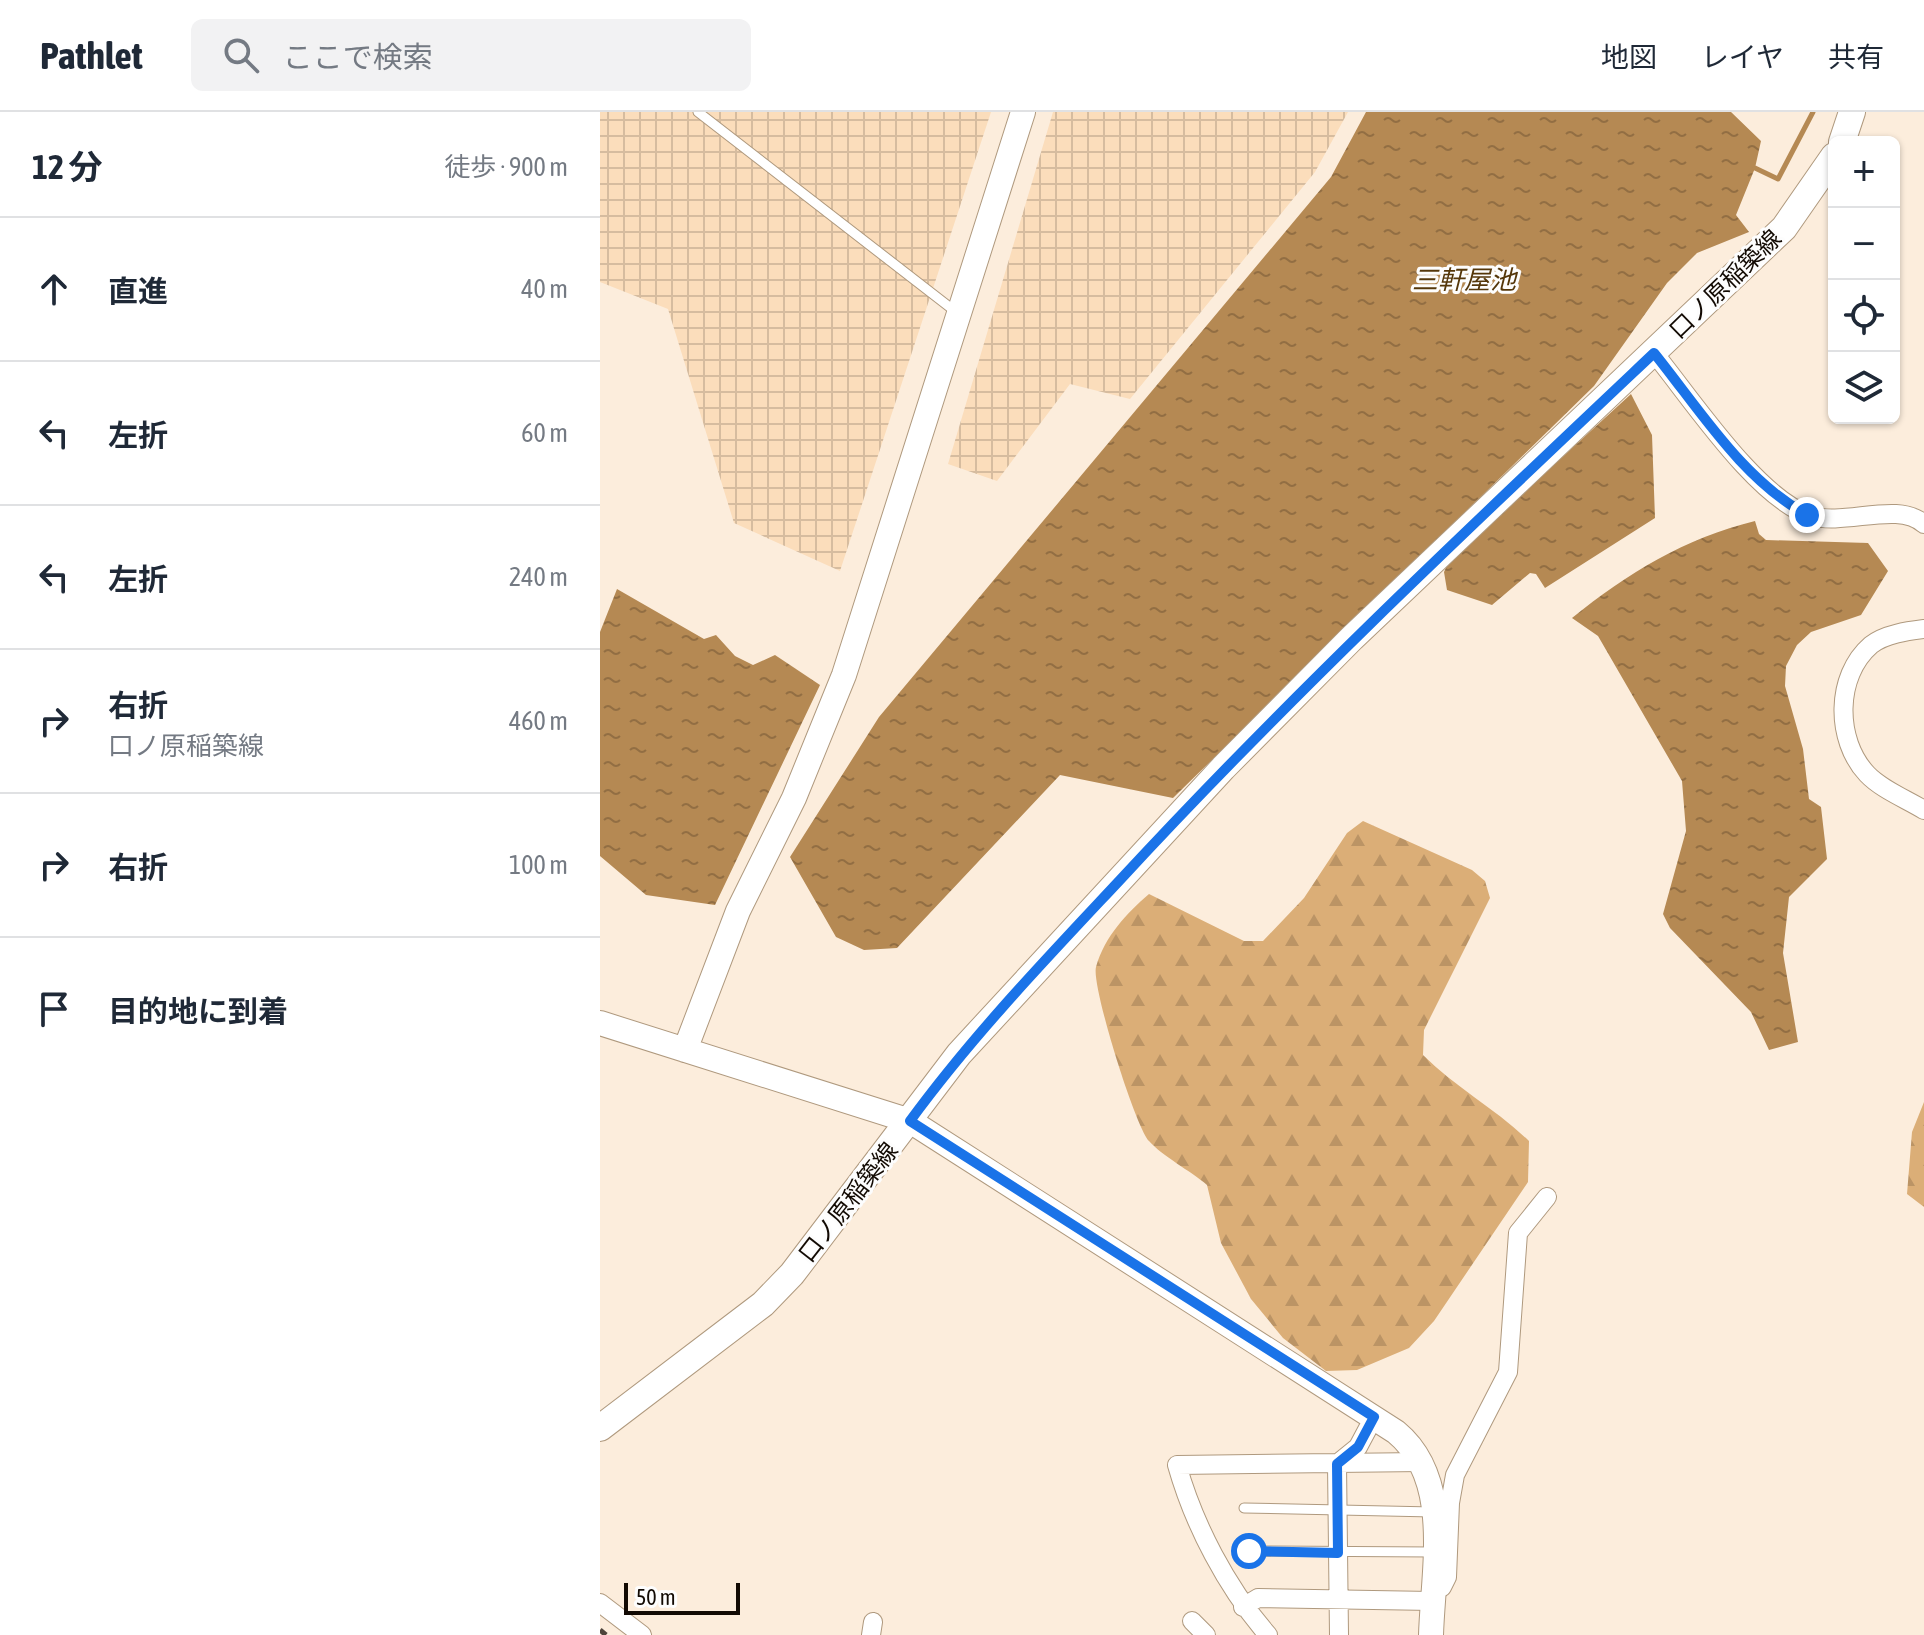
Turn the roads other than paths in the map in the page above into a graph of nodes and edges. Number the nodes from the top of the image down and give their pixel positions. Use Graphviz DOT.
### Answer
graph roads {
  1 [pos="698,112"];
  2 [pos="1023,112"];
  3 [pos="1852,112"];
  4 [pos="1844,136"];
  5 [pos="1828,165"];
  6 [pos="959,314"];
  7 [pos="1654,353"];
  8 [pos="1924,524"];
  9 [pos="1924,629"];
  10 [pos="1924,810"];
  11 [pos="600,1023"];
  12 [pos="685,1050"];
  13 [pos="910,1121"];
  14 [pos="1547,1197"];
  15 [pos="1374,1417"];
  16 [pos="600,1428"];
  17 [pos="1422,1462"];
  18 [pos="1337,1464"];
  19 [pos="1244,1508"];
  20 [pos="1338,1511"];
  21 [pos="1434,1512"];
  22 [pos="1249,1551"];
  23 [pos="1433,1552"];
  24 [pos="1338,1553"];
  25 [pos="1432,1595"];
  26 [pos="1339,1599"];
  27 [pos="600,1603"];
  28 [pos="1243,1607"];
  29 [pos="1192,1621"];
  30 [pos="642,1635"];
  31 [pos="1206,1635"];
  32 [pos="1268,1635"];
  33 [pos="1339,1635"];
  34 [pos="1431,1635"];
  1 -- 6 [label="lane"];
  2 -- 6 [label="street"];
  3 -- 4 [label="main road"];
  5 -- 7 [label="main road, 口ノ原稲築線"];
  6 -- 12 [label="street"];
  7 -- 8 [label="street"];
  7 -- 13 [label="main road, 口ノ原稲築線"];
  9 -- 10 [label="street"];
  11 -- 12 [label="street"];
  12 -- 13 [label="street"];
  13 -- 15 [label="street"];
  13 -- 16 [label="main road, 口ノ原稲築線"];
  14 -- 25 [label="street"];
  15 -- 17 [label="street"];
  15 -- 18 [label="street"];
  17 -- 18 [label="street"];
  17 -- 21 [label="street"];
  18 -- 20 [label="street"];
  18 -- 28 [label="street"];
  19 -- 20 [label="lane"];
  20 -- 21 [label="lane"];
  20 -- 24 [label="street"];
  21 -- 23 [label="street"];
  22 -- 24 [label="lane"];
  23 -- 24 [label="lane"];
  23 -- 25 [label="street"];
  24 -- 26 [label="street"];
  25 -- 26 [label="street"];
  25 -- 34 [label="street"];
  26 -- 28 [label="street"];
  26 -- 33 [label="street"];
  27 -- 30 [label="street"];
  28 -- 32 [label="street"];
  29 -- 31 [label="street"];
}
